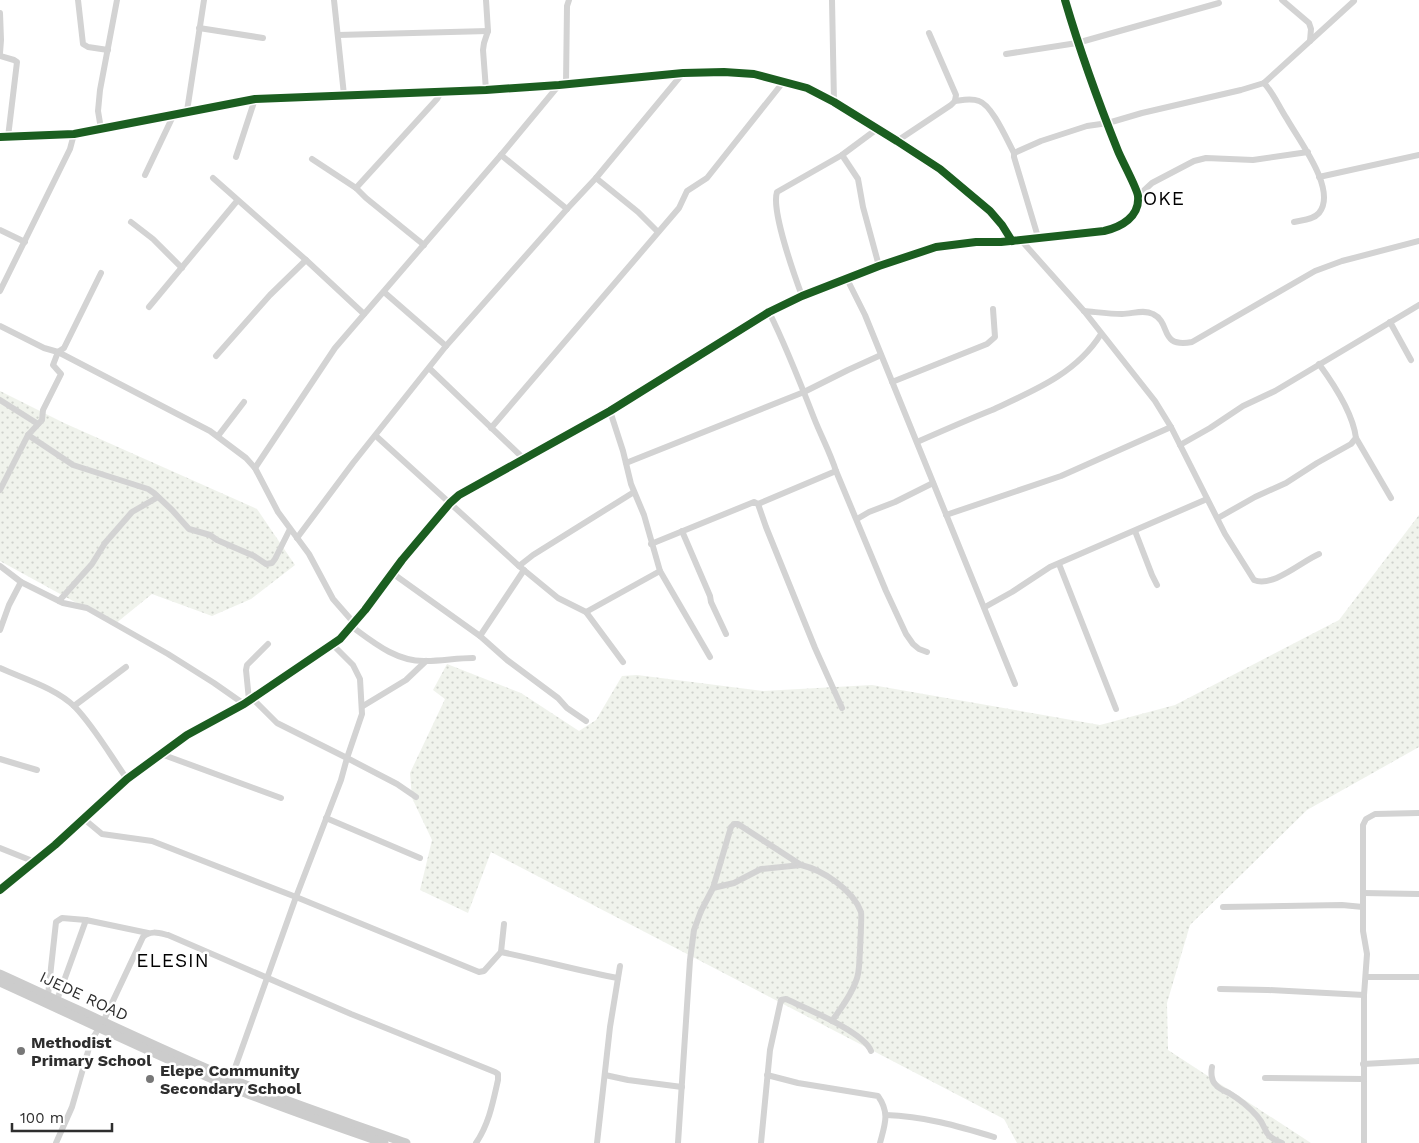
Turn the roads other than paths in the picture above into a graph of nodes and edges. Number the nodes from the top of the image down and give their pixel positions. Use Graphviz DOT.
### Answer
graph roads {
  1 [pos="78,0"];
  2 [pos="117,0"];
  3 [pos="204,0"];
  4 [pos="334,0"];
  5 [pos="486,0"];
  6 [pos="569,0"];
  7 [pos="832,0"];
  8 [pos="1065,0"];
  9 [pos="1282,0"];
  10 [pos="1354,1"];
  11 [pos="1219,3"];
  12 [pos="0,14"];
  13 [pos="199,28"];
  14 [pos="488,31"];
  15 [pos="930,33"];
  16 [pos="338,35"];
  17 [pos="263,38"];
  18 [pos="1310,40"];
  19 [pos="1078,43"];
  20 [pos="108,50"];
  21 [pos="0,52"];
  22 [pos="1006,54"];
  23 [pos="0,56"];
  24 [pos="683,73"];
  25 [pos="784,81"];
  26 [pos="1264,83"];
  27 [pos="563,84"];
  28 [pos="486,90"];
  29 [pos="441,92"];
  30 [pos="344,95"];
  31 [pos="255,99"];
  32 [pos="955,101"];
  33 [pos="834,102"];
  34 [pos="187,111"];
  35 [pos="174,114"];
  36 [pos="1108,123"];
  37 [pos="101,129"];
  38 [pos="877,129"];
  39 [pos="74,134"];
  40 [pos="0,137"];
  41 [pos="8,137"];
  42 [pos="897,141"];
  43 [pos="1308,152"];
  44 [pos="1014,153"];
  45 [pos="1419,154"];
  46 [pos="501,155"];
  47 [pos="842,155"];
  48 [pos="236,157"];
  49 [pos="312,159"];
  50 [pos="145,175"];
  51 [pos="1319,177"];
  52 [pos="213,178"];
  53 [pos="596,178"];
  54 [pos="356,188"];
  55 [pos="1138,196"];
  56 [pos="237,201"];
  57 [pos="567,209"];
  58 [pos="131,222"];
  59 [pos="1294,222"];
  60 [pos="0,230"];
  61 [pos="658,232"];
  62 [pos="1038,237"];
  63 [pos="1020,239"];
  64 [pos="1012,241"];
  65 [pos="25,242"];
  66 [pos="1419,242"];
  67 [pos="424,246"];
  68 [pos="306,260"];
  69 [pos="879,266"];
  70 [pos="182,268"];
  71 [pos="100,273"];
  72 [pos="847,279"];
  73 [pos="0,291"];
  74 [pos="384,292"];
  75 [pos="802,296"];
  76 [pos="1419,305"];
  77 [pos="149,307"];
  78 [pos="993,309"];
  79 [pos="1084,311"];
  80 [pos="769,312"];
  81 [pos="364,314"];
  82 [pos="1390,322"];
  83 [pos="0,326"];
  84 [pos="1102,334"];
  85 [pos="446,346"];
  86 [pos="58,352"];
  87 [pos="882,355"];
  88 [pos="216,356"];
  89 [pos="1412,360"];
  90 [pos="1319,364"];
  91 [pos="429,368"];
  92 [pos="892,382"];
  93 [pos="804,392"];
  94 [pos="0,400"];
  95 [pos="244,402"];
  96 [pos="610,411"];
  97 [pos="38,424"];
  98 [pos="1171,427"];
  99 [pos="491,428"];
  100 [pos="28,435"];
  101 [pos="218,436"];
  102 [pos="376,436"];
  103 [pos="1356,438"];
  104 [pos="917,442"];
  105 [pos="1180,445"];
  106 [pos="523,458"];
  107 [pos="626,463"];
  108 [pos="256,468"];
  109 [pos="836,471"];
  110 [pos="933,483"];
  111 [pos="0,490"];
  112 [pos="634,492"];
  113 [pos="158,497"];
  114 [pos="1391,498"];
  115 [pos="1207,499"];
  116 [pos="450,503"];
  117 [pos="758,504"];
  118 [pos="946,515"];
  119 [pos="1218,518"];
  120 [pos="857,519"];
  121 [pos="290,529"];
  122 [pos="682,531"];
  123 [pos="1135,531"];
  124 [pos="297,538"];
  125 [pos="651,544"];
  126 [pos="1319,554"];
  127 [pos="1059,564"];
  128 [pos="0,566"];
  129 [pos="521,568"];
  130 [pos="660,571"];
  131 [pos="392,573"];
  132 [pos="21,582"];
  133 [pos="1157,585"];
  134 [pos="59,601"];
  135 [pos="985,607"];
  136 [pos="586,612"];
  137 [pos="352,624"];
  138 [pos="0,630"];
  139 [pos="726,634"];
  140 [pos="480,636"];
  141 [pos="268,644"];
  142 [pos="332,644"];
  143 [pos="928,652"];
  144 [pos="710,657"];
  145 [pos="473,658"];
  146 [pos="426,661"];
  147 [pos="623,662"];
  148 [pos="126,667"];
  149 [pos="0,668"];
  150 [pos="1015,684"];
  151 [pos="248,700"];
  152 [pos="74,706"];
  153 [pos="363,706"];
  154 [pos="842,708"];
  155 [pos="1116,710"];
  156 [pos="586,721"];
  157 [pos="161,754"];
  158 [pos="0,758"];
  159 [pos="347,758"];
  160 [pos="37,770"];
  161 [pos="127,779"];
  162 [pos="416,797"];
  163 [pos="282,798"];
  164 [pos="1419,813"];
  165 [pos="326,818"];
  166 [pos="84,819"];
  167 [pos="0,848"];
  168 [pos="420,858"];
  169 [pos="35,862"];
  170 [pos="801,865"];
  171 [pos="713,888"];
  172 [pos="0,890"];
  173 [pos="1363,893"];
  174 [pos="1419,894"];
  175 [pos="296,897"];
  176 [pos="1223,907"];
  177 [pos="1363,907"];
  178 [pos="86,920"];
  179 [pos="504,924"];
  180 [pos="148,933"];
  181 [pos="501,952"];
  182 [pos="620,966"];
  183 [pos="0,974"];
  184 [pos="268,977"];
  185 [pos="1366,977"];
  186 [pos="1419,977"];
  187 [pos="618,978"];
  188 [pos="0,982"];
  189 [pos="1220,989"];
  190 [pos="1364,995"];
  191 [pos="48,996"];
  192 [pos="57,1000"];
  193 [pos="832,1021"];
  194 [pos="101,1025"];
  195 [pos="872,1051"];
  196 [pos="1419,1061"];
  197 [pos="1364,1064"];
  198 [pos="1212,1066"];
  199 [pos="767,1074"];
  200 [pos="606,1075"];
  201 [pos="1264,1078"];
  202 [pos="232,1079"];
  203 [pos="1364,1079"];
  204 [pos="682,1087"];
  205 [pos="281,1102"];
  206 [pos="886,1115"];
  207 [pos="994,1137"];
  208 [pos="56,1143"];
  209 [pos="384,1143"];
  210 [pos="406,1143"];
  211 [pos="476,1143"];
  212 [pos="597,1143"];
  213 [pos="678,1143"];
  214 [pos="761,1143"];
  215 [pos="880,1143"];
  216 [pos="1282,1143"];
  217 [pos="1364,1143"];
  1 -- 20 [label="street"];
  2 -- 20 [label="street"];
  3 -- 13 [label="street"];
  4 -- 16 [label="street"];
  5 -- 14 [label="street"];
  6 -- 27 [label="street"];
  7 -- 33 [label="street"];
  8 -- 19 [label="street"];
  9 -- 18 [label="street"];
  10 -- 18 [label="street"];
  11 -- 19 [label="street"];
  12 -- 21 [label="street"];
  13 -- 17 [label="street"];
  13 -- 34 [label="street"];
  14 -- 16 [label="street"];
  14 -- 28 [label="street"];
  15 -- 32 [label="street"];
  16 -- 30 [label="street"];
  18 -- 26 [label="street"];
  19 -- 22 [label="street"];
  19 -- 36 [label="street"];
  20 -- 37 [label="street"];
  23 -- 41 [label="street"];
  24 -- 25 [label="street"];
  24 -- 27 [label="street"];
  24 -- 53 [label="street"];
  25 -- 33 [label="street"];
  25 -- 61 [label="street"];
  26 -- 36 [label="street"];
  26 -- 43 [label="street"];
  27 -- 28 [label="street"];
  27 -- 46 [label="street"];
  28 -- 29 [label="street"];
  29 -- 30 [label="street"];
  29 -- 54 [label="street"];
  30 -- 31 [label="street"];
  31 -- 34 [label="street"];
  31 -- 48 [label="street"];
  32 -- 42 [label="street"];
  32 -- 44 [label="street"];
  33 -- 38 [label="street"];
  34 -- 35 [label="street"];
  35 -- 37 [label="street"];
  35 -- 50 [label="street"];
  36 -- 44 [label="street"];
  36 -- 55 [label="street"];
  37 -- 39 [label="street"];
  38 -- 42 [label="street"];
  38 -- 47 [label="street"];
  39 -- 41 [label="street"];
  39 -- 65 [label="street"];
  40 -- 41 [label="street"];
  42 -- 64 [label="street"];
  43 -- 51 [label="street"];
  43 -- 55 [label="street"];
  44 -- 62 [label="street"];
  45 -- 51 [label="street"];
  46 -- 57 [label="street"];
  46 -- 67 [label="street"];
  47 -- 69 [label="street"];
  47 -- 75 [label="street"];
  49 -- 54 [label="street"];
  51 -- 59 [label="street"];
  52 -- 56 [label="street"];
  53 -- 57 [label="street"];
  53 -- 61 [label="street"];
  54 -- 67 [label="street"];
  55 -- 62 [label="street"];
  56 -- 68 [label="street"];
  56 -- 70 [label="street"];
  57 -- 85 [label="street"];
  58 -- 70 [label="street"];
  60 -- 65 [label="street"];
  61 -- 99 [label="street"];
  62 -- 63 [label="street"];
  63 -- 64 [label="street"];
  63 -- 79 [label="street"];
  64 -- 69 [label="street"];
  65 -- 73 [label="street"];
  66 -- 79 [label="street"];
  67 -- 74 [label="street"];
  68 -- 81 [label="street"];
  68 -- 88 [label="street"];
  69 -- 72 [label="street"];
  70 -- 77 [label="street"];
  71 -- 86 [label="street"];
  72 -- 75 [label="street"];
  72 -- 87 [label="street"];
  74 -- 81 [label="street"];
  74 -- 85 [label="street"];
  75 -- 80 [label="street"];
  76 -- 82 [label="street"];
  78 -- 92 [label="street"];
  79 -- 84 [label="street"];
  80 -- 93 [label="street"];
  80 -- 96 [label="street"];
  81 -- 108 [label="street"];
  82 -- 89 [label="street"];
  82 -- 90 [label="street"];
  83 -- 86 [label="street"];
  84 -- 98 [label="street"];
  84 -- 104 [label="street"];
  85 -- 91 [label="street"];
  86 -- 97 [label="street"];
  86 -- 101 [label="street"];
  87 -- 92 [label="street"];
  87 -- 93 [label="street"];
  90 -- 103 [label="street"];
  90 -- 105 [label="street"];
  91 -- 99 [label="street"];
  91 -- 102 [label="street"];
  92 -- 104 [label="street"];
  93 -- 107 [label="street"];
  93 -- 109 [label="street"];
  94 -- 97 [label="street"];
  95 -- 101 [label="street"];
  96 -- 106 [label="street"];
  96 -- 107 [label="street"];
  97 -- 100 [label="street"];
  98 -- 105 [label="street"];
  98 -- 118 [label="street"];
  99 -- 106 [label="street"];
  100 -- 111 [label="street"];
  100 -- 113 [label="street"];
  101 -- 108 [label="street"];
  102 -- 116 [label="street"];
  102 -- 124 [label="street"];
  103 -- 114 [label="street"];
  103 -- 119 [label="street"];
  104 -- 110 [label="street"];
  105 -- 115 [label="street"];
  106 -- 116 [label="street"];
  107 -- 112 [label="street"];
  108 -- 121 [label="street"];
  109 -- 117 [label="street"];
  109 -- 120 [label="street"];
  110 -- 118 [label="street"];
  110 -- 120 [label="street"];
  112 -- 125 [label="street"];
  112 -- 129 [label="street"];
  113 -- 121 [label="street"];
  113 -- 134 [label="street"];
  115 -- 119 [label="street"];
  115 -- 123 [label="street"];
  116 -- 129 [label="street"];
  116 -- 131 [label="street"];
  117 -- 122 [label="street"];
  117 -- 154 [label="street"];
  118 -- 135 [label="street"];
  119 -- 126 [label="street"];
  120 -- 143 [label="street"];
  121 -- 124 [label="street"];
  122 -- 125 [label="street"];
  122 -- 139 [label="street"];
  123 -- 127 [label="street"];
  123 -- 133 [label="street"];
  124 -- 137 [label="street"];
  125 -- 130 [label="street"];
  127 -- 135 [label="street"];
  127 -- 155 [label="street"];
  128 -- 132 [label="street"];
  129 -- 136 [label="street"];
  129 -- 140 [label="street"];
  130 -- 136 [label="street"];
  130 -- 144 [label="street"];
  131 -- 137 [label="street"];
  131 -- 140 [label="street"];
  132 -- 134 [label="street"];
  132 -- 138 [label="street"];
  134 -- 151 [label="street"];
  135 -- 150 [label="street"];
  136 -- 147 [label="street"];
  137 -- 142 [label="street"];
  137 -- 146 [label="street"];
  140 -- 156 [label="street"];
  141 -- 151 [label="street"];
  142 -- 151 [label="street"];
  142 -- 153 [label="street"];
  145 -- 146 [label="street"];
  146 -- 153 [label="street"];
  148 -- 152 [label="street"];
  149 -- 152 [label="street"];
  151 -- 157 [label="street"];
  151 -- 159 [label="street"];
  152 -- 161 [label="street"];
  153 -- 159 [label="street"];
  157 -- 161 [label="street"];
  157 -- 163 [label="street"];
  158 -- 160 [label="street"];
  159 -- 162 [label="street"];
  159 -- 165 [label="street"];
  161 -- 166 [label="street"];
  164 -- 173 [label="street"];
  165 -- 168 [label="street"];
  165 -- 175 [label="street"];
  166 -- 169 [label="street"];
  166 -- 175 [label="street"];
  167 -- 169 [label="street"];
  169 -- 172 [label="street"];
  170 -- 171 [label="street"];
  170 -- 171 [label="street"];
  170 -- 193 [label="street"];
  171 -- 204 [label="street"];
  173 -- 174 [label="street"];
  173 -- 177 [label="street"];
  175 -- 181 [label="street"];
  175 -- 184 [label="street"];
  176 -- 177 [label="street"];
  177 -- 185 [label="street"];
  178 -- 180 [label="street"];
  178 -- 191 [label="street"];
  178 -- 192 [label="street"];
  179 -- 181 [label="street"];
  180 -- 184 [label="street"];
  180 -- 194 [label="street"];
  181 -- 187 [label="street"];
  182 -- 187 [label="street"];
  183 -- 191 [label="main road, IJEDE ROAD"];
  184 -- 202 [label="street"];
  184 -- 211 [label="street"];
  185 -- 186 [label="street"];
  185 -- 190 [label="street"];
  187 -- 200 [label="street"];
  188 -- 194 [label="main road, IJEDE ROAD"];
  189 -- 190 [label="street"];
  190 -- 197 [label="street"];
  191 -- 192 [label="main road, IJEDE ROAD"];
  192 -- 194 [label="main road, IJEDE ROAD"];
  193 -- 195 [label="street"];
  193 -- 199 [label="street"];
  194 -- 202 [label="main road, IJEDE ROAD"];
  194 -- 205 [label="main road, IJEDE ROAD"];
  194 -- 208 [label="street"];
  196 -- 197 [label="street"];
  197 -- 203 [label="street"];
  198 -- 216 [label="street"];
  199 -- 206 [label="street"];
  199 -- 214 [label="street"];
  200 -- 204 [label="street"];
  200 -- 212 [label="street"];
  201 -- 203 [label="street"];
  202 -- 205 [label="main road, IJEDE ROAD"];
  203 -- 217 [label="street"];
  204 -- 213 [label="street"];
  205 -- 209 [label="main road, IJEDE ROAD"];
  205 -- 210 [label="main road, IJEDE ROAD"];
  206 -- 207 [label="street"];
  206 -- 215 [label="street"];
}
